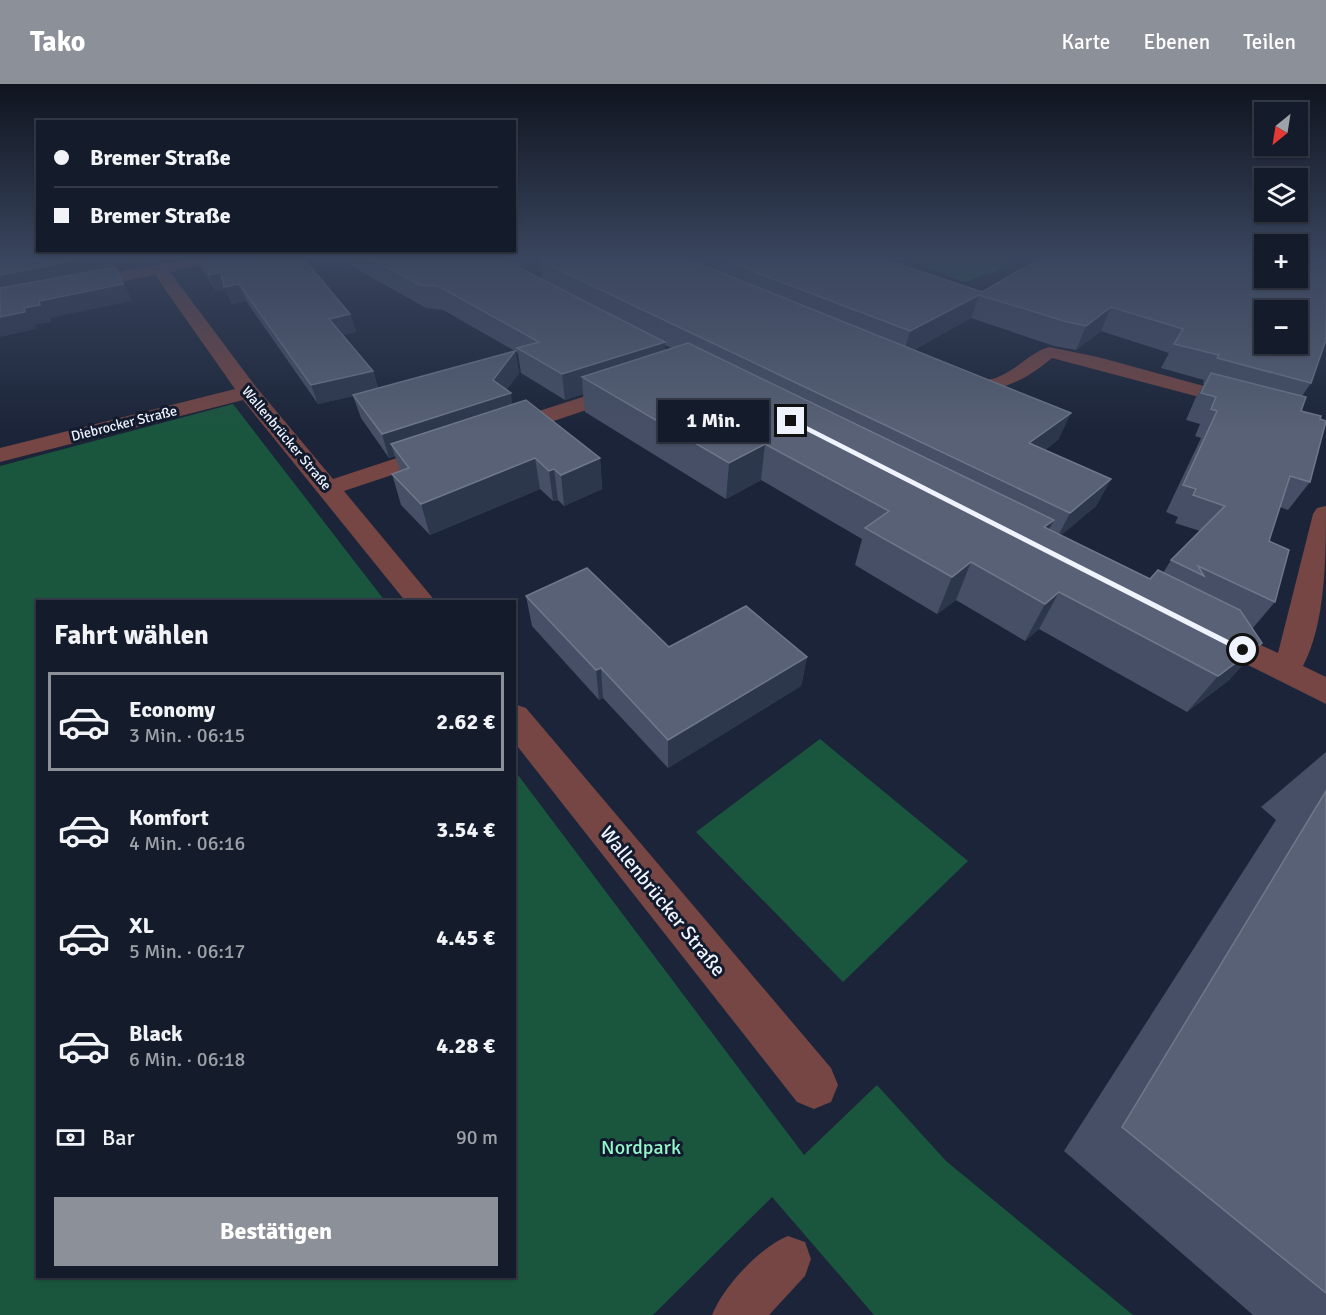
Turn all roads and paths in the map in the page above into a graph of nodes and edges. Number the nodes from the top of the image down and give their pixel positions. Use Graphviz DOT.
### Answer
graph roads {
  1 [pos="192,316"];
  2 [pos="941,378"];
  3 [pos="643,383"];
  4 [pos="248,392"];
  5 [pos="1259,408"];
  6 [pos="488,435"];
  7 [pos="466,443"];
  8 [pos="0,455"];
  9 [pos="330,488"];
  10 [pos="1326,514"];
  11 [pos="420,600"];
  12 [pos="1192,624"];
  13 [pos="1284,670"];
  14 [pos="1326,692"];
  15 [pos="516,719"];
  16 [pos="814,1085"];
  17 [pos="788,1259"];
  18 [pos="736,1315"];
  1 -- 4 [label="street, Wallenbrücker Straße"];
  2 -- 5 [label="lane"];
  3 -- 6 [label="street"];
  4 -- 8 [label="street, Diebrocker Straße"];
  4 -- 9 [label="street, Wallenbrücker Straße"];
  7 -- 9 [label="street"];
  9 -- 11 [label="street, Wallenbrücker Straße"];
  10 -- 13 [label="street"];
  12 -- 13 [label="street"];
  13 -- 14 [label="street"];
  15 -- 16 [label="street, Wallenbrücker Straße"];
  17 -- 18 [label="lane"];
}
